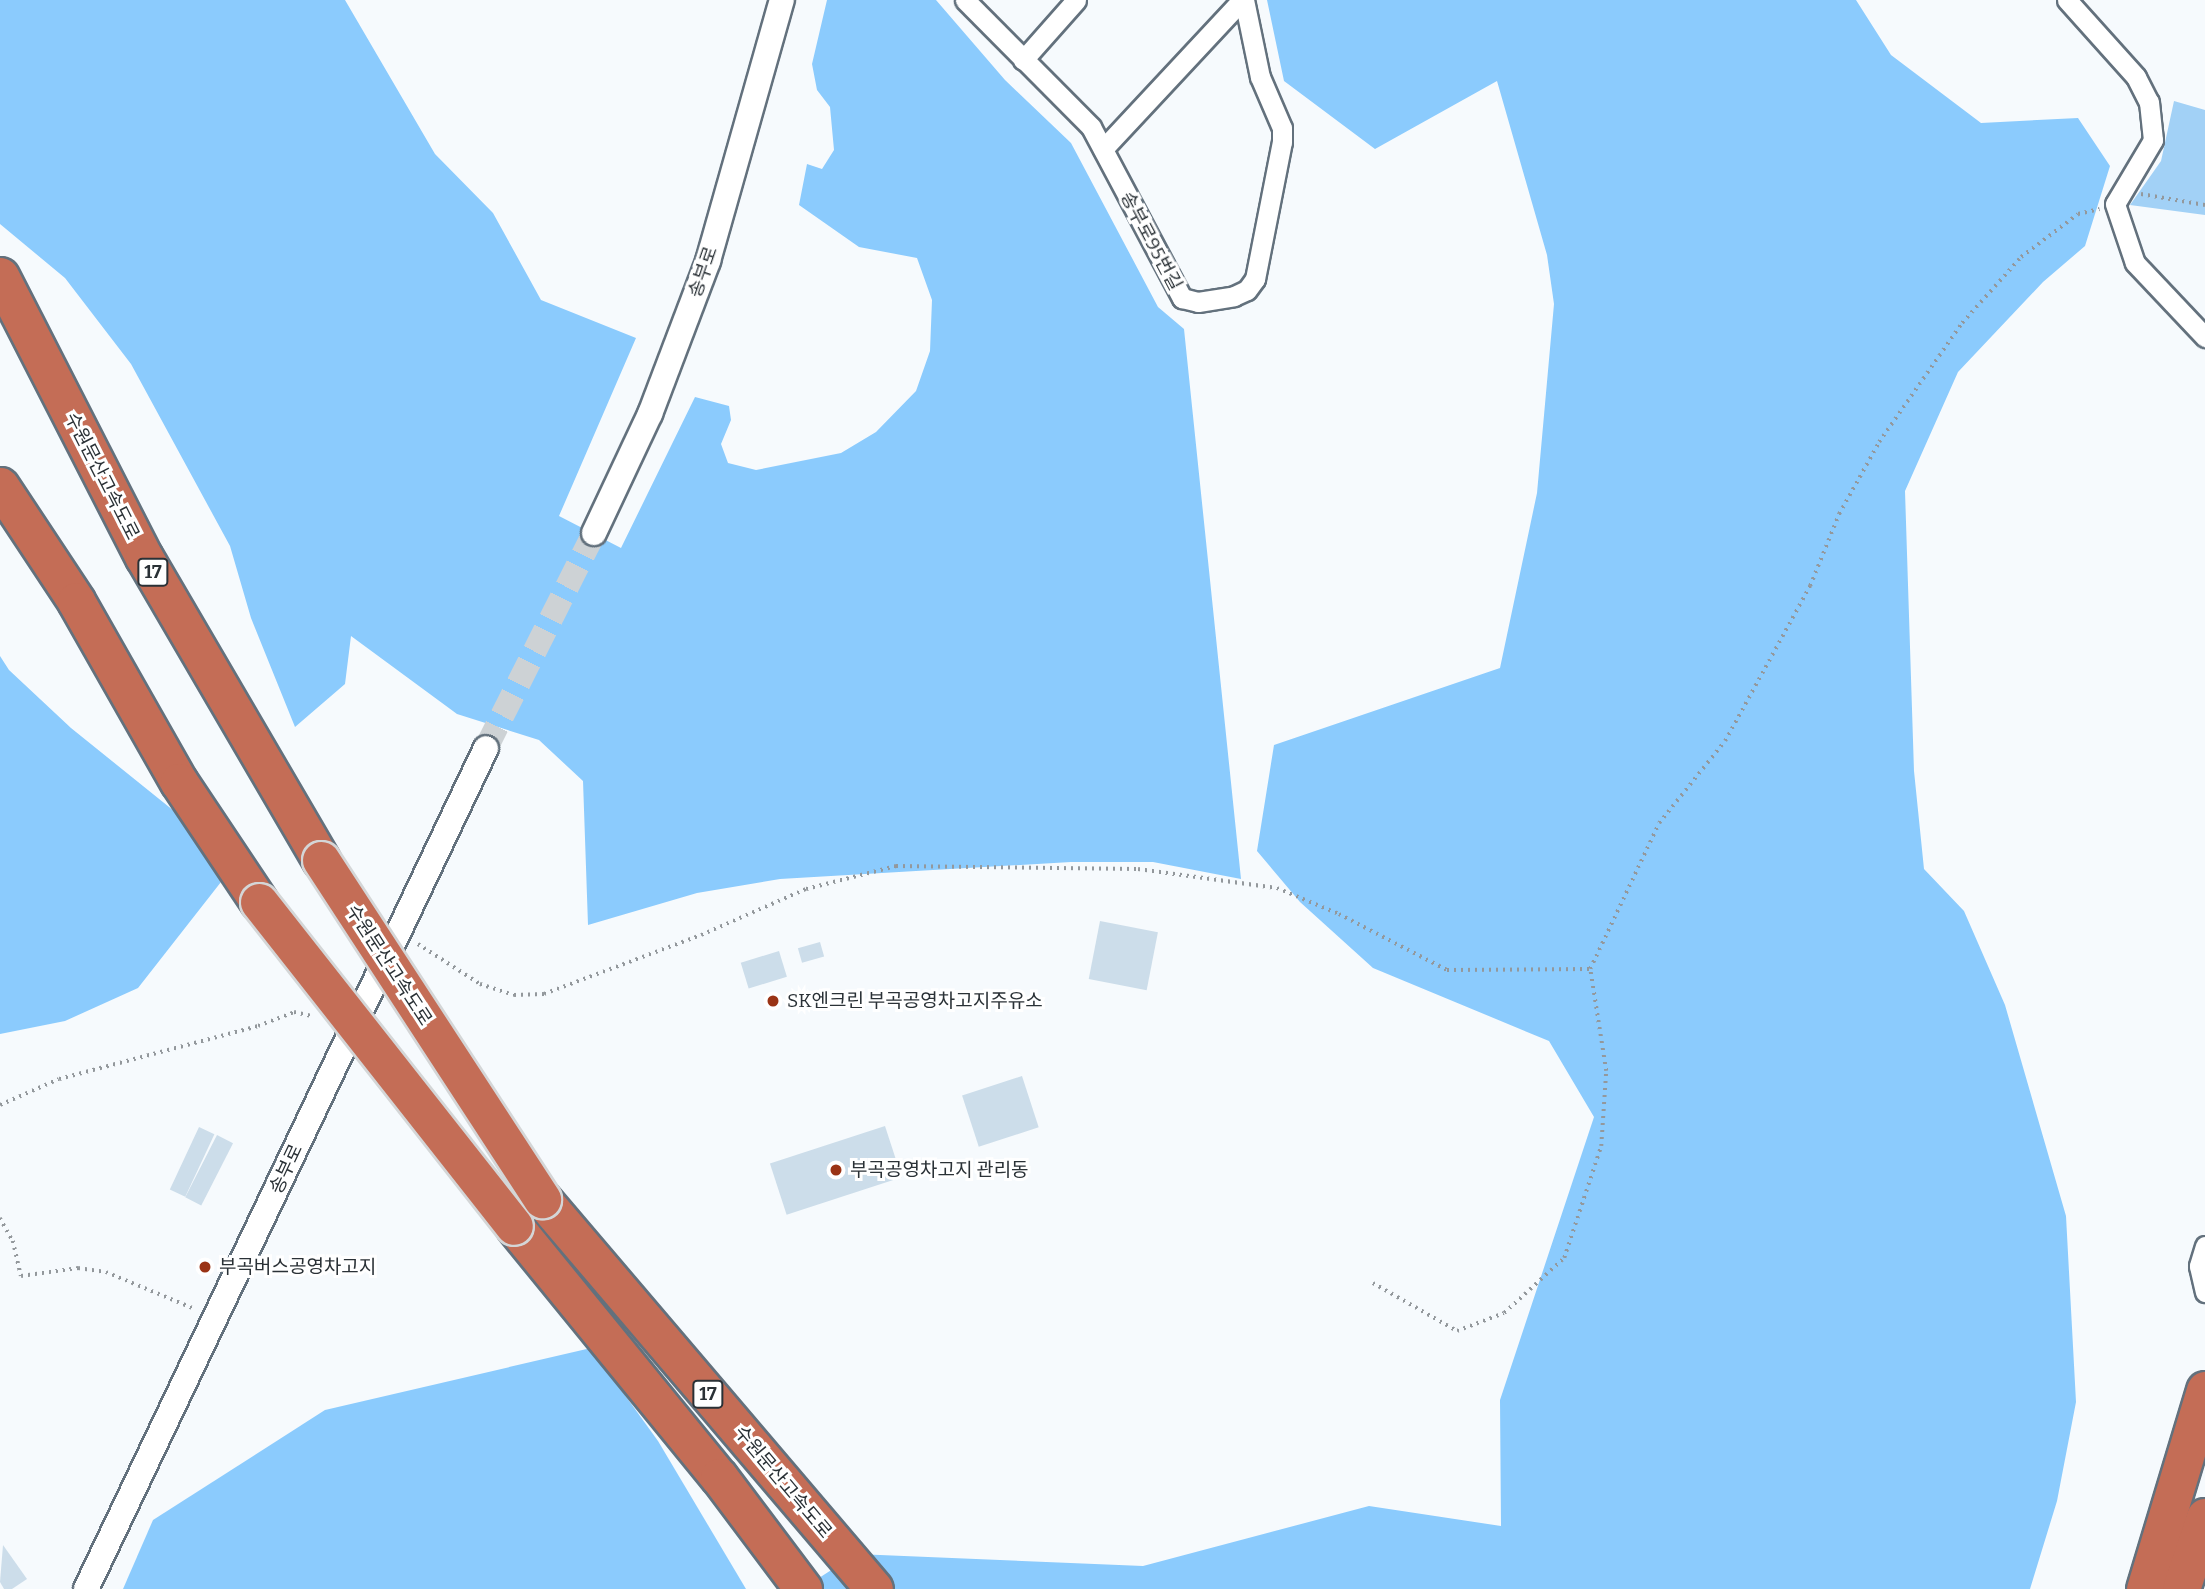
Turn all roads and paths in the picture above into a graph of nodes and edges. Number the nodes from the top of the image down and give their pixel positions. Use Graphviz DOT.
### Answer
graph roads {
  1 [pos="782,0"];
  2 [pos="965,0"];
  3 [pos="1076,0"];
  4 [pos="1243,0"];
  5 [pos="2067,0"];
  6 [pos="1023,60"];
  7 [pos="1103,149"];
  8 [pos="2120,197"];
  9 [pos="2205,205"];
  10 [pos="0,276"];
  11 [pos="2205,337"];
  12 [pos="0,486"];
  13 [pos="594,533"];
  14 [pos="486,748"];
  15 [pos="399,933"];
  16 [pos="1590,969"];
  17 [pos="352,1032"];
  18 [pos="0,1105"];
  19 [pos="0,1218"];
  20 [pos="2205,1246"];
  21 [pos="1373,1283"];
  22 [pos="2205,1292"];
  23 [pos="216,1319"];
  24 [pos="2205,1390"];
  25 [pos="2205,1517"];
  26 [pos="86,1589"];
  27 [pos="803,1589"];
  28 [pos="874,1589"];
  29 [pos="2145,1589"];
  30 [pos="2181,1589"];
  1 -- 13 [label="street, 송부로"];
  2 -- 6 [label="street, 송부로95번길"];
  3 -- 6 [label="street"];
  4 -- 7 [label="street"];
  4 -- 7 [label="street, 송부로95번길"];
  5 -- 8 [label="street"];
  6 -- 7 [label="street, 송부로95번길"];
  8 -- 9 [label="path"];
  8 -- 11 [label="street"];
  8 -- 16 [label="path"];
  10 -- 28 [label="highway, 수원문산고속도로 / 17, bridge"];
  12 -- 27 [label="highway, 17, bridge"];
  14 -- 15 [label="street, 송부로"];
  15 -- 16 [label="path"];
  15 -- 17 [label="street, 송부로"];
  16 -- 21 [label="path"];
  17 -- 18 [label="path"];
  17 -- 23 [label="street, 송부로"];
  19 -- 23 [label="path"];
  20 -- 22 [label="street"];
  23 -- 26 [label="street, 송부로"];
  24 -- 29 [label="highway"];
  25 -- 30 [label="highway"];
}
